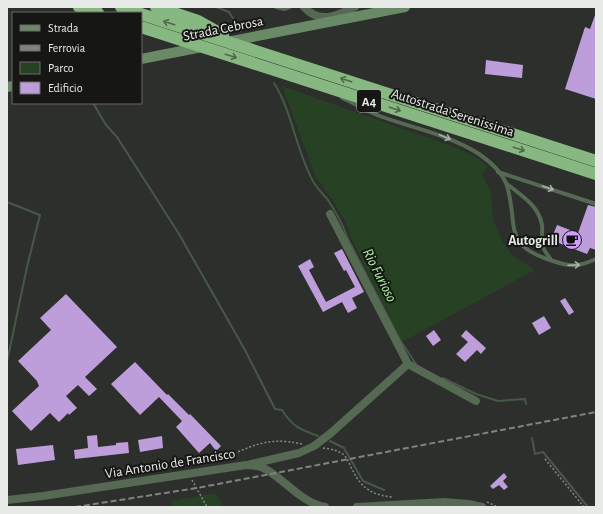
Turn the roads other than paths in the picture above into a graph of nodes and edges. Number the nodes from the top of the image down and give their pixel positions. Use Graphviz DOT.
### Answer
graph roads {
  1 [pos="79,7"];
  2 [pos="121,7"];
  3 [pos="156,7"];
  4 [pos="276,7"];
  5 [pos="290,7"];
  6 [pos="304,7"];
  7 [pos="355,7"];
  8 [pos="405,7"];
  9 [pos="95,12"];
  10 [pos="137,12"];
  11 [pos="142,14"];
  12 [pos="142,27"];
  13 [pos="248,49"];
  14 [pos="142,59"];
  15 [pos="305,80"];
  16 [pos="596,161"];
  17 [pos="498,171"];
  18 [pos="596,174"];
  19 [pos="506,184"];
  20 [pos="596,204"];
  21 [pos="330,214"];
  22 [pos="596,259"];
  23 [pos="551,260"];
  24 [pos="408,364"];
  25 [pos="476,401"];
  26 [pos="246,465"];
  27 [pos="7,500"];
  28 [pos="484,504"];
  29 [pos="325,507"];
  30 [pos="359,507"];
  1 -- 9 [label="highway"];
  2 -- 10 [label="highway, Autostrada Serenissima / A4"];
  3 -- 13 [label="highway"];
  4 -- 5 [label="lane"];
  6 -- 7 [label="street"];
  8 -- 14 [label="main road, Strada Cebrosa"];
  13 -- 11 [label="highway, Autostrada Serenissima / A4, one-way"];
  12 -- 15 [label="highway, Autostrada Serenissima / A4, one-way"];
  16 -- 13 [label="highway, Autostrada Serenissima / A4, one-way"];
  15 -- 17 [label="lane, one-way"];
  15 -- 18 [label="highway, Autostrada Serenissima / A4, one-way"];
  17 -- 19 [label="lane"];
  17 -- 20 [label="lane, one-way"];
  19 -- 23 [label="lane"];
  19 -- 23 [label="lane"];
  21 -- 24 [label="street"];
  23 -- 22 [label="lane, one-way"];
  24 -- 25 [label="street"];
  24 -- 26 [label="street"];
  26 -- 27 [label="street, Via Antonio de Francisco"];
  26 -- 29 [label="street, Via Antonio de Francisco"];
  28 -- 30 [label="street"];
}
